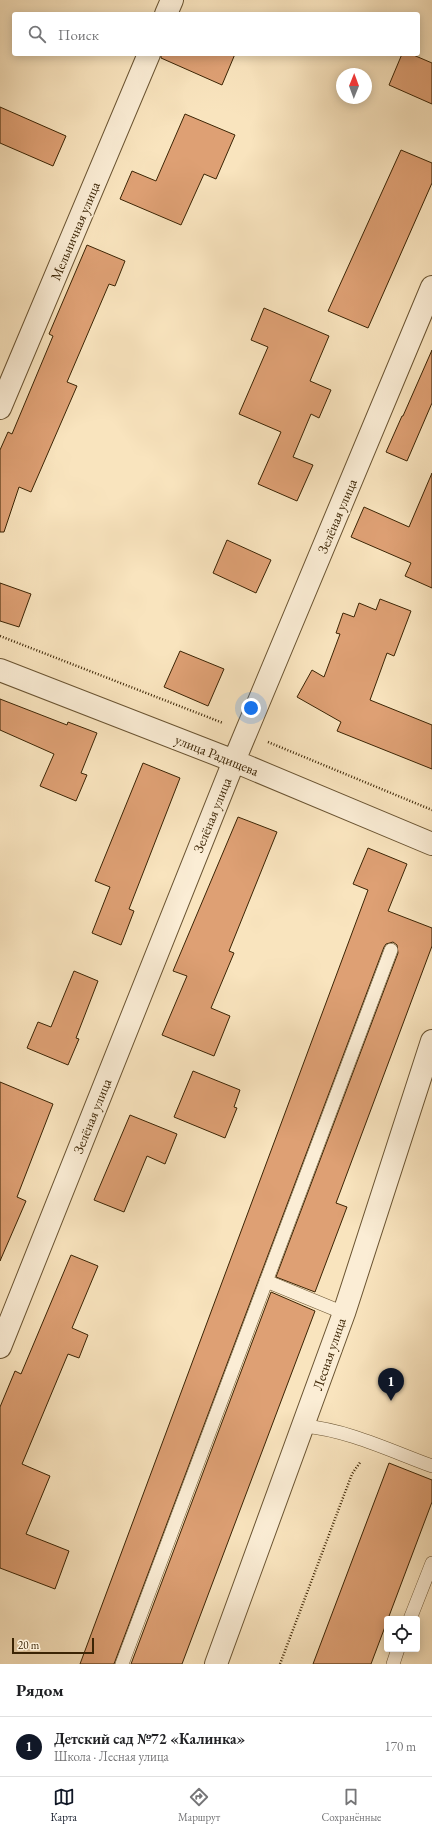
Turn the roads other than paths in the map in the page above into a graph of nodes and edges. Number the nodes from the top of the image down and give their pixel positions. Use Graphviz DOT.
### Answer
graph roads {
  1 [pos="172,0"];
  2 [pos="167,12"];
  3 [pos="148,56"];
  4 [pos="432,287"];
  5 [pos="0,408"];
  6 [pos="0,670"];
  7 [pos="234,761"];
  8 [pos="432,844"];
  9 [pos="391,950"];
  10 [pos="432,1041"];
  11 [pos="266,1281"];
  12 [pos="344,1313"];
  13 [pos="0,1347"];
  14 [pos="304,1426"];
  15 [pos="432,1466"];
  16 [pos="432,1563"];
  17 [pos="411,1616"];
  18 [pos="397,1652"];
  19 [pos="122,1664"];
  20 [pos="216,1664"];
  21 [pos="393,1664"];
  1 -- 2 [label="street"];
  3 -- 5 [label="street, Мельничная улица"];
  4 -- 7 [label="street, Зелёная улица"];
  6 -- 7 [label="street, улица Радищева"];
  7 -- 8 [label="street, улица Радищева"];
  7 -- 13 [label="street, Зелёная улица"];
  9 -- 11 [label="lane"];
  10 -- 12 [label="street, Лесная улица"];
  11 -- 12 [label="lane"];
  11 -- 19 [label="lane"];
  12 -- 14 [label="street, Лесная улица"];
  14 -- 15 [label="lane"];
  14 -- 20 [label="street, Лесная улица"];
  16 -- 17 [label="lane"];
  18 -- 21 [label="lane"];
}
